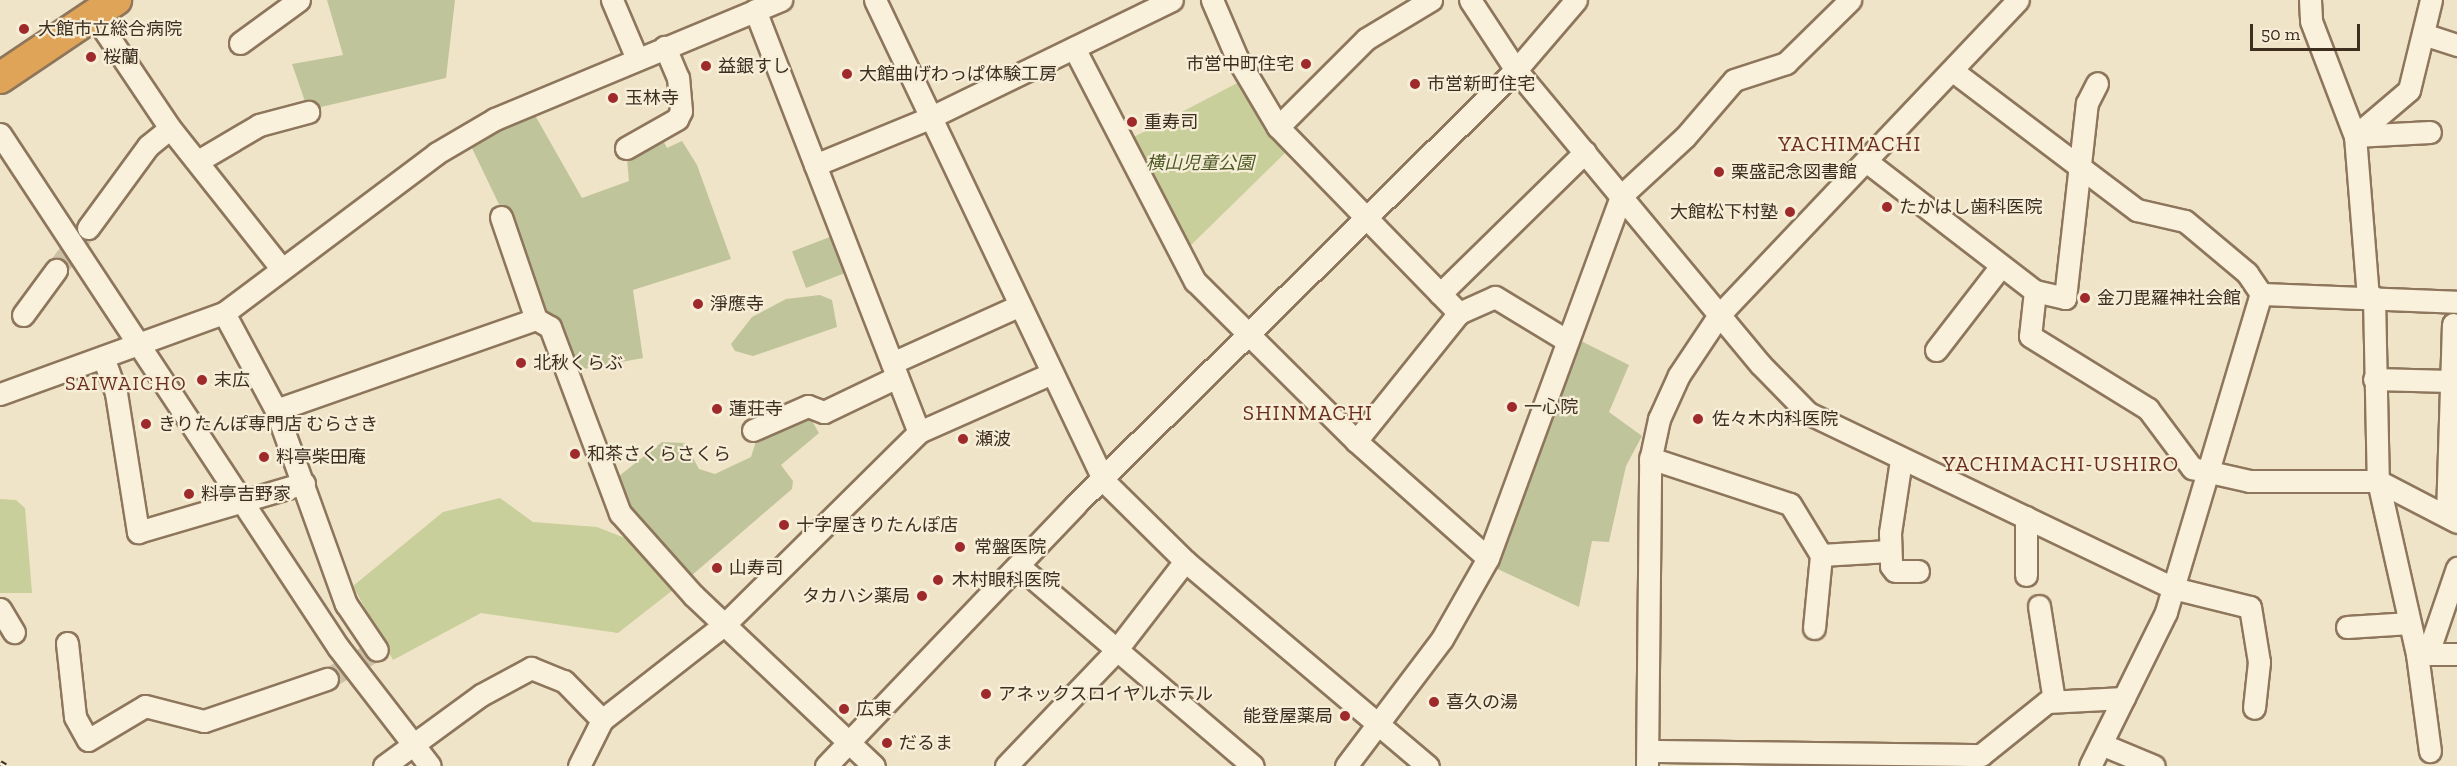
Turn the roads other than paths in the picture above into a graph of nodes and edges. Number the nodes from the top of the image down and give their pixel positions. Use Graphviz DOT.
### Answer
graph roads {
  1 [pos="299,0"];
  2 [pos="612,0"];
  3 [pos="781,0"];
  4 [pos="874,0"];
  5 [pos="1172,0"];
  6 [pos="1212,0"];
  7 [pos="1431,0"];
  8 [pos="1470,0"];
  9 [pos="1576,0"];
  10 [pos="1850,0"];
  11 [pos="2018,0"];
  12 [pos="2310,0"];
  13 [pos="2431,0"];
  14 [pos="105,8"];
  15 [pos="755,10"];
  16 [pos="2423,34"];
  17 [pos="240,43"];
  18 [pos="2457,45"];
  19 [pos="665,46"];
  20 [pos="1074,48"];
  21 [pos="637,59"];
  22 [pos="1515,70"];
  23 [pos="1953,71"];
  24 [pos="0,78"];
  25 [pos="2097,83"];
  26 [pos="308,112"];
  27 [pos="927,119"];
  28 [pos="170,128"];
  29 [pos="1278,128"];
  30 [pos="2430,132"];
  31 [pos="0,134"];
  32 [pos="2355,136"];
  33 [pos="626,148"];
  34 [pos="1585,152"];
  35 [pos="198,161"];
  36 [pos="1866,161"];
  37 [pos="815,165"];
  38 [pos="2083,171"];
  39 [pos="1621,196"];
  40 [pos="501,217"];
  41 [pos="1366,219"];
  42 [pos="88,228"];
  43 [pos="2001,266"];
  44 [pos="281,267"];
  45 [pos="56,270"];
  46 [pos="2035,291"];
  47 [pos="1440,294"];
  48 [pos="2261,294"];
  49 [pos="2371,297"];
  50 [pos="2457,302"];
  51 [pos="1018,306"];
  52 [pos="224,313"];
  53 [pos="1459,313"];
  54 [pos="23,315"];
  55 [pos="1719,315"];
  56 [pos="536,319"];
  57 [pos="2453,324"];
  58 [pos="1248,336"];
  59 [pos="1566,340"];
  60 [pos="136,345"];
  61 [pos="1936,350"];
  62 [pos="103,357"];
  63 [pos="895,370"];
  64 [pos="1052,374"];
  65 [pos="2374,379"];
  66 [pos="2451,381"];
  67 [pos="0,394"];
  68 [pos="276,410"];
  69 [pos="753,430"];
  70 [pos="919,432"];
  71 [pos="1356,441"];
  72 [pos="1650,458"];
  73 [pos="1901,460"];
  74 [pos="2205,474"];
  75 [pos="1104,481"];
  76 [pos="2378,481"];
  77 [pos="304,483"];
  78 [pos="242,500"];
  79 [pos="2026,517"];
  80 [pos="2452,519"];
  81 [pos="1889,551"];
  82 [pos="1821,555"];
  83 [pos="1488,558"];
  84 [pos="1185,561"];
  85 [pos="1020,567"];
  86 [pos="2457,568"];
  87 [pos="1918,571"];
  88 [pos="2026,575"];
  89 [pos="2173,588"];
  90 [pos="2039,606"];
  91 [pos="0,609"];
  92 [pos="2410,623"];
  93 [pos="725,624"];
  94 [pos="2347,627"];
  95 [pos="1815,628"];
  96 [pos="14,632"];
  97 [pos="67,643"];
  98 [pos="377,650"];
  99 [pos="1114,652"];
  100 [pos="2423,654"];
  101 [pos="2457,654"];
  102 [pos="327,679"];
  103 [pos="2124,698"];
  104 [pos="2054,701"];
  105 [pos="2254,708"];
  106 [pos="603,720"];
  107 [pos="1381,727"];
  108 [pos="849,743"];
  109 [pos="2101,744"];
  110 [pos="414,747"];
  111 [pos="2430,751"];
  112 [pos="1648,758"];
  113 [pos="584,764"];
  114 [pos="384,766"];
  115 [pos="430,766"];
  116 [pos="826,766"];
  117 [pos="874,766"];
  118 [pos="1006,766"];
  119 [pos="1253,766"];
  120 [pos="1346,766"];
  121 [pos="1428,766"];
  122 [pos="2090,766"];
  123 [pos="2154,766"];
  1 -- 17 [label="street"];
  2 -- 21 [label="street"];
  3 -- 15 [label="street"];
  4 -- 27 [label="street"];
  5 -- 20 [label="street"];
  6 -- 29 [label="street"];
  7 -- 29 [label="street"];
  8 -- 22 [label="street"];
  9 -- 22 [label="street"];
  10 -- 39 [label="street"];
  11 -- 23 [label="street"];
  12 -- 32 [label="street"];
  13 -- 16 [label="street"];
  14 -- 24 [label="highway"];
  14 -- 28 [label="street"];
  15 -- 19 [label="street"];
  15 -- 37 [label="street"];
  16 -- 18 [label="street"];
  16 -- 32 [label="street"];
  19 -- 21 [label="street"];
  19 -- 33 [label="street"];
  20 -- 27 [label="street"];
  20 -- 58 [label="street"];
  21 -- 44 [label="street"];
  22 -- 34 [label="street"];
  22 -- 41 [label="street"];
  23 -- 36 [label="street"];
  23 -- 38 [label="street"];
  25 -- 38 [label="street"];
  26 -- 35 [label="street"];
  27 -- 37 [label="street"];
  27 -- 51 [label="street"];
  28 -- 35 [label="street"];
  28 -- 42 [label="street"];
  29 -- 41 [label="street"];
  30 -- 32 [label="street"];
  31 -- 60 [label="street"];
  32 -- 49 [label="street"];
  34 -- 39 [label="street"];
  34 -- 47 [label="street"];
  35 -- 44 [label="street"];
  36 -- 43 [label="street"];
  36 -- 55 [label="street"];
  37 -- 63 [label="street"];
  38 -- 46 [label="street"];
  38 -- 48 [label="street"];
  39 -- 55 [label="street"];
  39 -- 59 [label="street"];
  40 -- 56 [label="street"];
  41 -- 47 [label="street"];
  41 -- 58 [label="street"];
  43 -- 46 [label="street"];
  43 -- 61 [label="street"];
  44 -- 52 [label="street"];
  45 -- 54 [label="street"];
  46 -- 74 [label="street"];
  47 -- 53 [label="street"];
  48 -- 49 [label="street"];
  48 -- 74 [label="street"];
  49 -- 50 [label="street"];
  49 -- 65 [label="street"];
  51 -- 63 [label="street"];
  51 -- 64 [label="street"];
  52 -- 60 [label="street"];
  52 -- 68 [label="street"];
  53 -- 59 [label="street"];
  53 -- 71 [label="street"];
  55 -- 72 [label="street"];
  55 -- 73 [label="street"];
  56 -- 68 [label="street"];
  56 -- 93 [label="street"];
  57 -- 66 [label="street"];
  58 -- 71 [label="street"];
  58 -- 75 [label="street"];
  59 -- 83 [label="street"];
  60 -- 62 [label="street"];
  60 -- 78 [label="street"];
  62 -- 67 [label="street"];
  62 -- 78 [label="street"];
  63 -- 69 [label="street"];
  63 -- 70 [label="street"];
  64 -- 70 [label="street"];
  64 -- 75 [label="street"];
  65 -- 66 [label="street"];
  65 -- 76 [label="street"];
  66 -- 80 [label="street"];
  68 -- 77 [label="street"];
  70 -- 93 [label="street"];
  71 -- 83 [label="street"];
  72 -- 82 [label="street"];
  72 -- 112 [label="street"];
  73 -- 79 [label="street"];
  73 -- 81 [label="street"];
  74 -- 76 [label="street"];
  74 -- 89 [label="street"];
  75 -- 84 [label="street"];
  75 -- 85 [label="street"];
  76 -- 80 [label="street"];
  76 -- 92 [label="street"];
  77 -- 78 [label="street"];
  77 -- 98 [label="street"];
  78 -- 110 [label="street"];
  79 -- 88 [label="street"];
  79 -- 89 [label="street"];
  81 -- 82 [label="street"];
  81 -- 87 [label="street"];
  82 -- 95 [label="street"];
  83 -- 107 [label="street"];
  84 -- 99 [label="street"];
  84 -- 107 [label="street"];
  85 -- 99 [label="street"];
  85 -- 108 [label="street"];
  86 -- 100 [label="street"];
  89 -- 103 [label="street"];
  89 -- 105 [label="street"];
  90 -- 104 [label="street"];
  91 -- 96 [label="street"];
  92 -- 94 [label="street"];
  92 -- 100 [label="street"];
  93 -- 106 [label="street"];
  93 -- 108 [label="street"];
  97 -- 102 [label="street"];
  99 -- 118 [label="street"];
  99 -- 119 [label="street"];
  100 -- 101 [label="street"];
  100 -- 111 [label="street"];
  103 -- 104 [label="street"];
  103 -- 109 [label="street"];
  104 -- 112 [label="street"];
  106 -- 110 [label="street"];
  106 -- 113 [label="street"];
  107 -- 120 [label="street"];
  107 -- 121 [label="street"];
  108 -- 116 [label="street"];
  108 -- 117 [label="street"];
  109 -- 122 [label="street"];
  109 -- 123 [label="street"];
  110 -- 114 [label="street"];
  110 -- 115 [label="street"];
}
